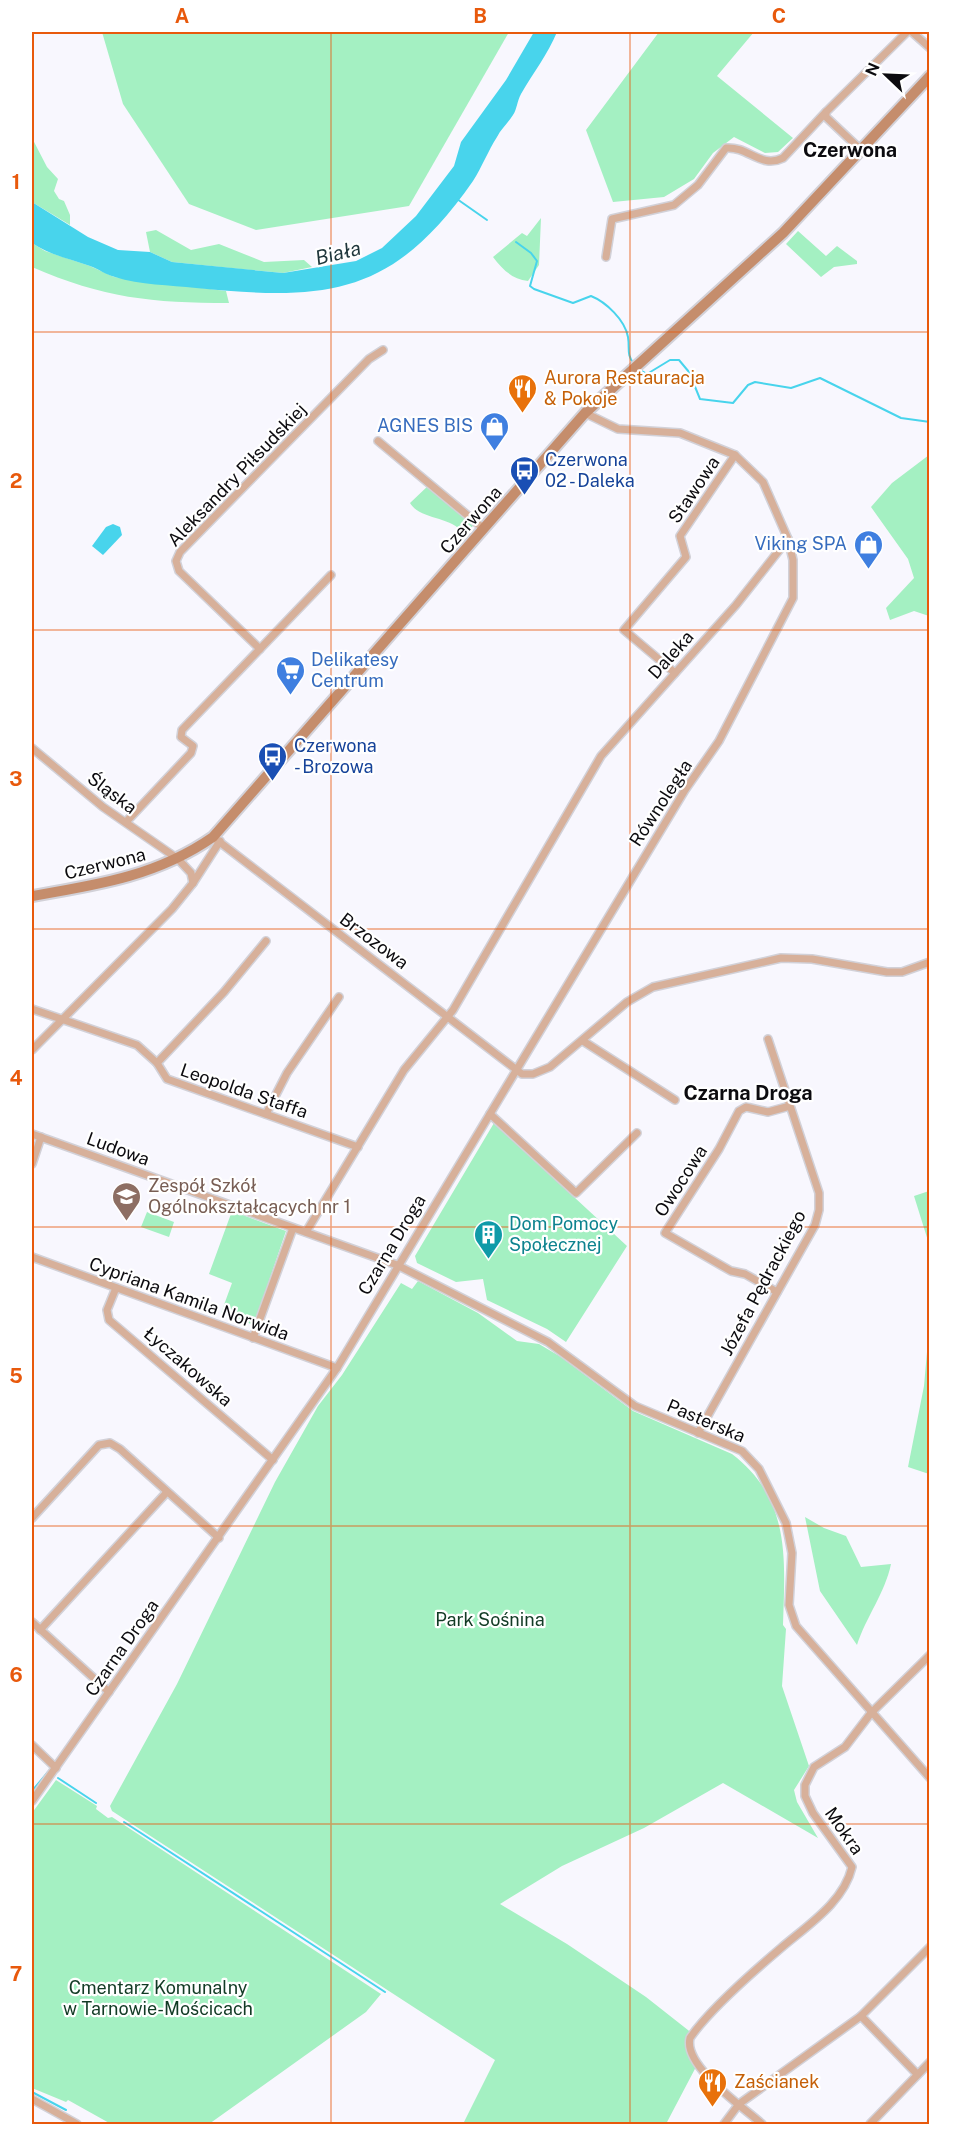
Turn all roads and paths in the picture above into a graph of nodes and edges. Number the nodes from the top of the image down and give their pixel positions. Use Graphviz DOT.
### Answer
graph roads {
  1 [pos="907,32"];
  2 [pos="912,32"];
  3 [pos="930,48"];
  4 [pos="930,76"];
  5 [pos="826,112"];
  6 [pos="861,150"];
  7 [pos="606,257"];
  8 [pos="383,350"];
  9 [pos="585,413"];
  10 [pos="378,441"];
  11 [pos="735,455"];
  12 [pos="484,529"];
  13 [pos="788,539"];
  14 [pos="331,575"];
  15 [pos="260,650"];
  16 [pos="675,673"];
  17 [pos="32,748"];
  18 [pos="126,822"];
  19 [pos="216,839"];
  20 [pos="178,859"];
  21 [pos="193,883"];
  22 [pos="32,896"];
  23 [pos="266,941"];
  24 [pos="930,962"];
  25 [pos="339,997"];
  26 [pos="32,1008"];
  27 [pos="447,1015"];
  28 [pos="63,1018"];
  29 [pos="768,1039"];
  30 [pos="583,1041"];
  31 [pos="32,1050"];
  32 [pos="157,1063"];
  33 [pos="515,1071"];
  34 [pos="675,1100"];
  35 [pos="790,1106"];
  36 [pos="266,1114"];
  37 [pos="490,1114"];
  38 [pos="637,1133"];
  39 [pos="32,1134"];
  40 [pos="41,1137"];
  41 [pos="358,1147"];
  42 [pos="32,1164"];
  43 [pos="293,1228"];
  44 [pos="306,1232"];
  45 [pos="32,1257"];
  46 [pos="397,1265"];
  47 [pos="116,1288"];
  48 [pos="777,1292"];
  49 [pos="253,1338"];
  50 [pos="337,1368"];
  51 [pos="698,1433"];
  52 [pos="273,1460"];
  53 [pos="167,1492"];
  54 [pos="32,1518"];
  55 [pos="219,1538"];
  56 [pos="32,1622"];
  57 [pos="40,1630"];
  58 [pos="930,1655"];
  59 [pos="109,1692"];
  60 [pos="871,1713"];
  61 [pos="32,1745"];
  62 [pos="56,1767"];
  63 [pos="930,1778"];
  64 [pos="32,1801"];
  65 [pos="930,1947"];
  66 [pos="861,2016"];
  67 [pos="930,2062"];
  68 [pos="917,2074"];
  69 [pos="32,2099"];
  70 [pos="740,2104"];
  71 [pos="77,2124"];
  72 [pos="724,2124"];
  73 [pos="762,2124"];
  74 [pos="870,2124"];
  1 -- 5 [label="street"];
  2 -- 3 [label="street"];
  4 -- 6 [label="main road, Czerwona"];
  5 -- 6 [label="street"];
  5 -- 7 [label="street"];
  6 -- 9 [label="main road, Czerwona"];
  8 -- 15 [label="street, Aleksandry Piłsudskiej"];
  9 -- 11 [label="street"];
  9 -- 12 [label="main road, Czerwona"];
  10 -- 12 [label="street"];
  11 -- 13 [label="street"];
  11 -- 16 [label="street, Stawowa"];
  12 -- 19 [label="main road, Czerwona"];
  13 -- 16 [label="street, Daleka"];
  13 -- 33 [label="street, Równoległa"];
  14 -- 15 [label="street"];
  15 -- 18 [label="street"];
  16 -- 27 [label="street, Daleka"];
  17 -- 18 [label="street, Śląska"];
  18 -- 20 [label="street, Śląska"];
  19 -- 20 [label="main road, Czerwona"];
  19 -- 21 [label="street"];
  19 -- 27 [label="street, Brzozowa"];
  20 -- 21 [label="street"];
  20 -- 22 [label="main road, Czerwona"];
  21 -- 28 [label="street"];
  23 -- 32 [label="street"];
  24 -- 30 [label="street"];
  25 -- 36 [label="street"];
  26 -- 28 [label="street, Leopolda Staffa"];
  27 -- 33 [label="street, Brzozowa"];
  27 -- 41 [label="street, Daleka"];
  28 -- 31 [label="street"];
  28 -- 32 [label="street, Leopolda Staffa"];
  29 -- 35 [label="street, Józefa Pędrackiego"];
  30 -- 33 [label="street"];
  30 -- 34 [label="street"];
  32 -- 36 [label="street, Leopolda Staffa"];
  33 -- 37 [label="street, Czarna Droga"];
  35 -- 48 [label="street, Józefa Pędrackiego"];
  35 -- 48 [label="street, Owocowa"];
  36 -- 41 [label="street, Leopolda Staffa"];
  37 -- 38 [label="street"];
  37 -- 46 [label="street, Czarna Droga"];
  39 -- 40 [label="street, Ludowa"];
  40 -- 42 [label="street"];
  40 -- 43 [label="street, Ludowa"];
  41 -- 44 [label="street, Daleka"];
  43 -- 44 [label="street, Ludowa"];
  43 -- 49 [label="street"];
  44 -- 46 [label="street, Ludowa"];
  45 -- 47 [label="street, Cypriana Kamila Norwida"];
  46 -- 50 [label="street, Czarna Droga"];
  46 -- 51 [label="street, Pasterska"];
  47 -- 49 [label="street, Cypriana Kamila Norwida"];
  47 -- 52 [label="street, Łyczakowska"];
  48 -- 51 [label="street, Józefa Pędrackiego"];
  49 -- 50 [label="street, Cypriana Kamila Norwida"];
  50 -- 52 [label="street, Czarna Droga"];
  51 -- 60 [label="street, Pasterska"];
  52 -- 55 [label="street, Czarna Droga"];
  53 -- 54 [label="street"];
  53 -- 55 [label="street"];
  53 -- 57 [label="street"];
  55 -- 59 [label="street, Czarna Droga"];
  56 -- 57 [label="street"];
  57 -- 59 [label="street"];
  58 -- 60 [label="street, Mokra"];
  59 -- 62 [label="street, Czarna Droga"];
  60 -- 63 [label="street, Pasterska"];
  60 -- 70 [label="street, Mokra"];
  61 -- 62 [label="street"];
  62 -- 64 [label="street, Czarna Droga"];
  65 -- 66 [label="street"];
  66 -- 68 [label="street"];
  66 -- 70 [label="street"];
  67 -- 68 [label="street"];
  68 -- 74 [label="street"];
  69 -- 71 [label="street"];
  70 -- 72 [label="street"];
  70 -- 73 [label="street"];
}
